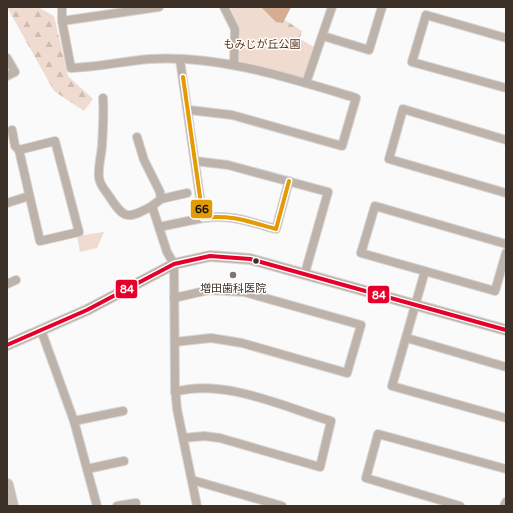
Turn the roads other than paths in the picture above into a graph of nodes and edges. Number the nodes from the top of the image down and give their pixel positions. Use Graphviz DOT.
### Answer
graph roads {
  1 [pos="62,7"];
  2 [pos="159,7"];
  3 [pos="224,7"];
  4 [pos="332,7"];
  5 [pos="382,7"];
  6 [pos="62,21"];
  7 [pos="323,36"];
  8 [pos="506,38"];
  9 [pos="7,58"];
  10 [pos="180,60"];
  11 [pos="234,64"];
  12 [pos="7,76"];
  13 [pos="306,83"];
  14 [pos="506,88"];
  15 [pos="103,98"];
  16 [pos="189,110"];
  17 [pos="12,130"];
  18 [pos="137,137"];
  19 [pos="506,140"];
  20 [pos="18,150"];
  21 [pos="195,161"];
  22 [pos="289,181"];
  23 [pos="187,193"];
  24 [pos="506,193"];
  25 [pos="29,196"];
  26 [pos="161,199"];
  27 [pos="7,203"];
  28 [pos="152,206"];
  29 [pos="203,218"];
  30 [pos="159,227"];
  31 [pos="506,244"];
  32 [pos="506,253"];
  33 [pos="174,264"];
  34 [pos="425,271"];
  35 [pos="306,273"];
  36 [pos="16,280"];
  37 [pos="7,284"];
  38 [pos="174,298"];
  39 [pos="416,304"];
  40 [pos="41,330"];
  41 [pos="506,330"];
  42 [pos="407,338"];
  43 [pos="175,342"];
  44 [pos="7,345"];
  45 [pos="506,367"];
  46 [pos="175,392"];
  47 [pos="123,411"];
  48 [pos="506,418"];
  49 [pos="74,421"];
  50 [pos="183,438"];
  51 [pos="124,461"];
  52 [pos="87,469"];
  53 [pos="506,469"];
  54 [pos="192,480"];
  55 [pos="7,485"];
  56 [pos="136,502"];
  57 [pos="506,502"];
  58 [pos="12,506"];
  59 [pos="97,506"];
  60 [pos="117,506"];
  61 [pos="197,506"];
  62 [pos="282,506"];
  63 [pos="460,506"];
  64 [pos="504,506"];
  1 -- 6 [label="street"];
  2 -- 6 [label="street"];
  3 -- 11 [label="street"];
  4 -- 7 [label="street"];
  5 -- 7 [label="street"];
  6 -- 10 [label="street"];
  7 -- 13 [label="street"];
  8 -- 14 [label="street"];
  9 -- 12 [label="street"];
  10 -- 11 [label="street"];
  10 -- 16 [label="street"];
  11 -- 13 [label="street"];
  13 -- 16 [label="street"];
  15 -- 28 [label="street"];
  16 -- 21 [label="street"];
  17 -- 20 [label="street"];
  18 -- 26 [label="street"];
  19 -- 24 [label="street"];
  20 -- 25 [label="street"];
  20 -- 25 [label="street"];
  21 -- 22 [label="street"];
  21 -- 29 [label="street"];
  22 -- 29 [label="street"];
  22 -- 35 [label="street"];
  23 -- 26 [label="street"];
  25 -- 27 [label="street"];
  26 -- 28 [label="street"];
  28 -- 30 [label="street"];
  29 -- 30 [label="street"];
  30 -- 33 [label="street"];
  31 -- 34 [label="street"];
  32 -- 34 [label="street"];
  33 -- 35 [label="street"];
  33 -- 38 [label="street"];
  33 -- 40 [label="street"];
  34 -- 39 [label="street"];
  35 -- 39 [label="street"];
  36 -- 37 [label="street"];
  38 -- 43 [label="street"];
  38 -- 43 [label="street"];
  39 -- 41 [label="street"];
  39 -- 42 [label="street"];
  40 -- 44 [label="street"];
  40 -- 49 [label="street"];
  42 -- 45 [label="street"];
  42 -- 48 [label="street"];
  43 -- 46 [label="street"];
  46 -- 50 [label="street"];
  46 -- 50 [label="street"];
  47 -- 49 [label="street"];
  49 -- 52 [label="street"];
  50 -- 54 [label="street"];
  51 -- 52 [label="street"];
  52 -- 59 [label="street"];
  53 -- 63 [label="street"];
  54 -- 61 [label="street"];
  54 -- 62 [label="street"];
  55 -- 58 [label="main road"];
  56 -- 60 [label="street"];
  57 -- 64 [label="street"];
}
